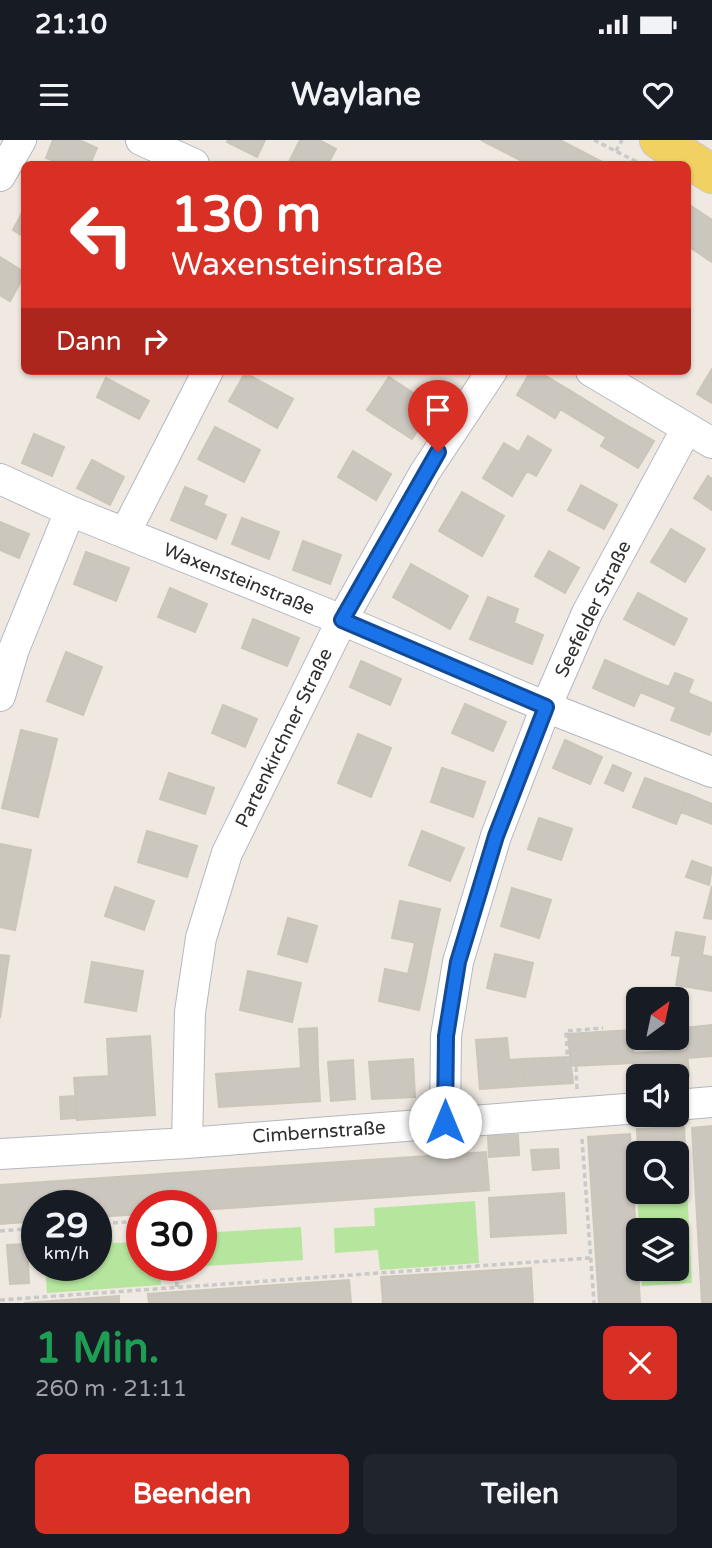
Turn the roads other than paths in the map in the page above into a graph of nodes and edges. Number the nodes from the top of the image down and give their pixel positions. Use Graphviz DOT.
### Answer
graph roads {
  1 [pos="21,140"];
  2 [pos="141,140"];
  3 [pos="660,151"];
  4 [pos="187,161"];
  5 [pos="683,161"];
  6 [pos="691,165"];
  7 [pos="712,174"];
  8 [pos="0,176"];
  9 [pos="206,375"];
  10 [pos="489,375"];
  11 [pos="598,375"];
  12 [pos="687,428"];
  13 [pos="712,443"];
  14 [pos="0,479"];
  15 [pos="70,511"];
  16 [pos="125,533"];
  17 [pos="342,620"];
  18 [pos="0,696"];
  19 [pos="546,707"];
  20 [pos="712,772"];
  21 [pos="712,1102"];
  22 [pos="689,1104"];
  23 [pos="626,1109"];
  24 [pos="445,1122"];
  25 [pos="187,1143"];
  26 [pos="0,1154"];
  1 -- 8 [label="street"];
  2 -- 4 [label="street"];
  3 -- 5 [label="main road"];
  6 -- 7 [label="main road"];
  9 -- 16 [label="street"];
  10 -- 17 [label="street, Partenkirchner Straße"];
  11 -- 12 [label="street"];
  12 -- 13 [label="street"];
  12 -- 19 [label="street, Seefelder Straße"];
  14 -- 15 [label="street, Waxensteinstraße"];
  15 -- 16 [label="street, Waxensteinstraße"];
  15 -- 18 [label="street"];
  16 -- 17 [label="street, Waxensteinstraße"];
  17 -- 19 [label="street, Waxensteinstraße"];
  17 -- 25 [label="street, Partenkirchner Straße"];
  19 -- 20 [label="street, Waxensteinstraße"];
  19 -- 24 [label="street, Seefelder Straße"];
  21 -- 22 [label="street"];
  23 -- 24 [label="street, Cimbernstraße"];
  24 -- 25 [label="street, Cimbernstraße"];
  25 -- 26 [label="street, Cimbernstraße"];
}
